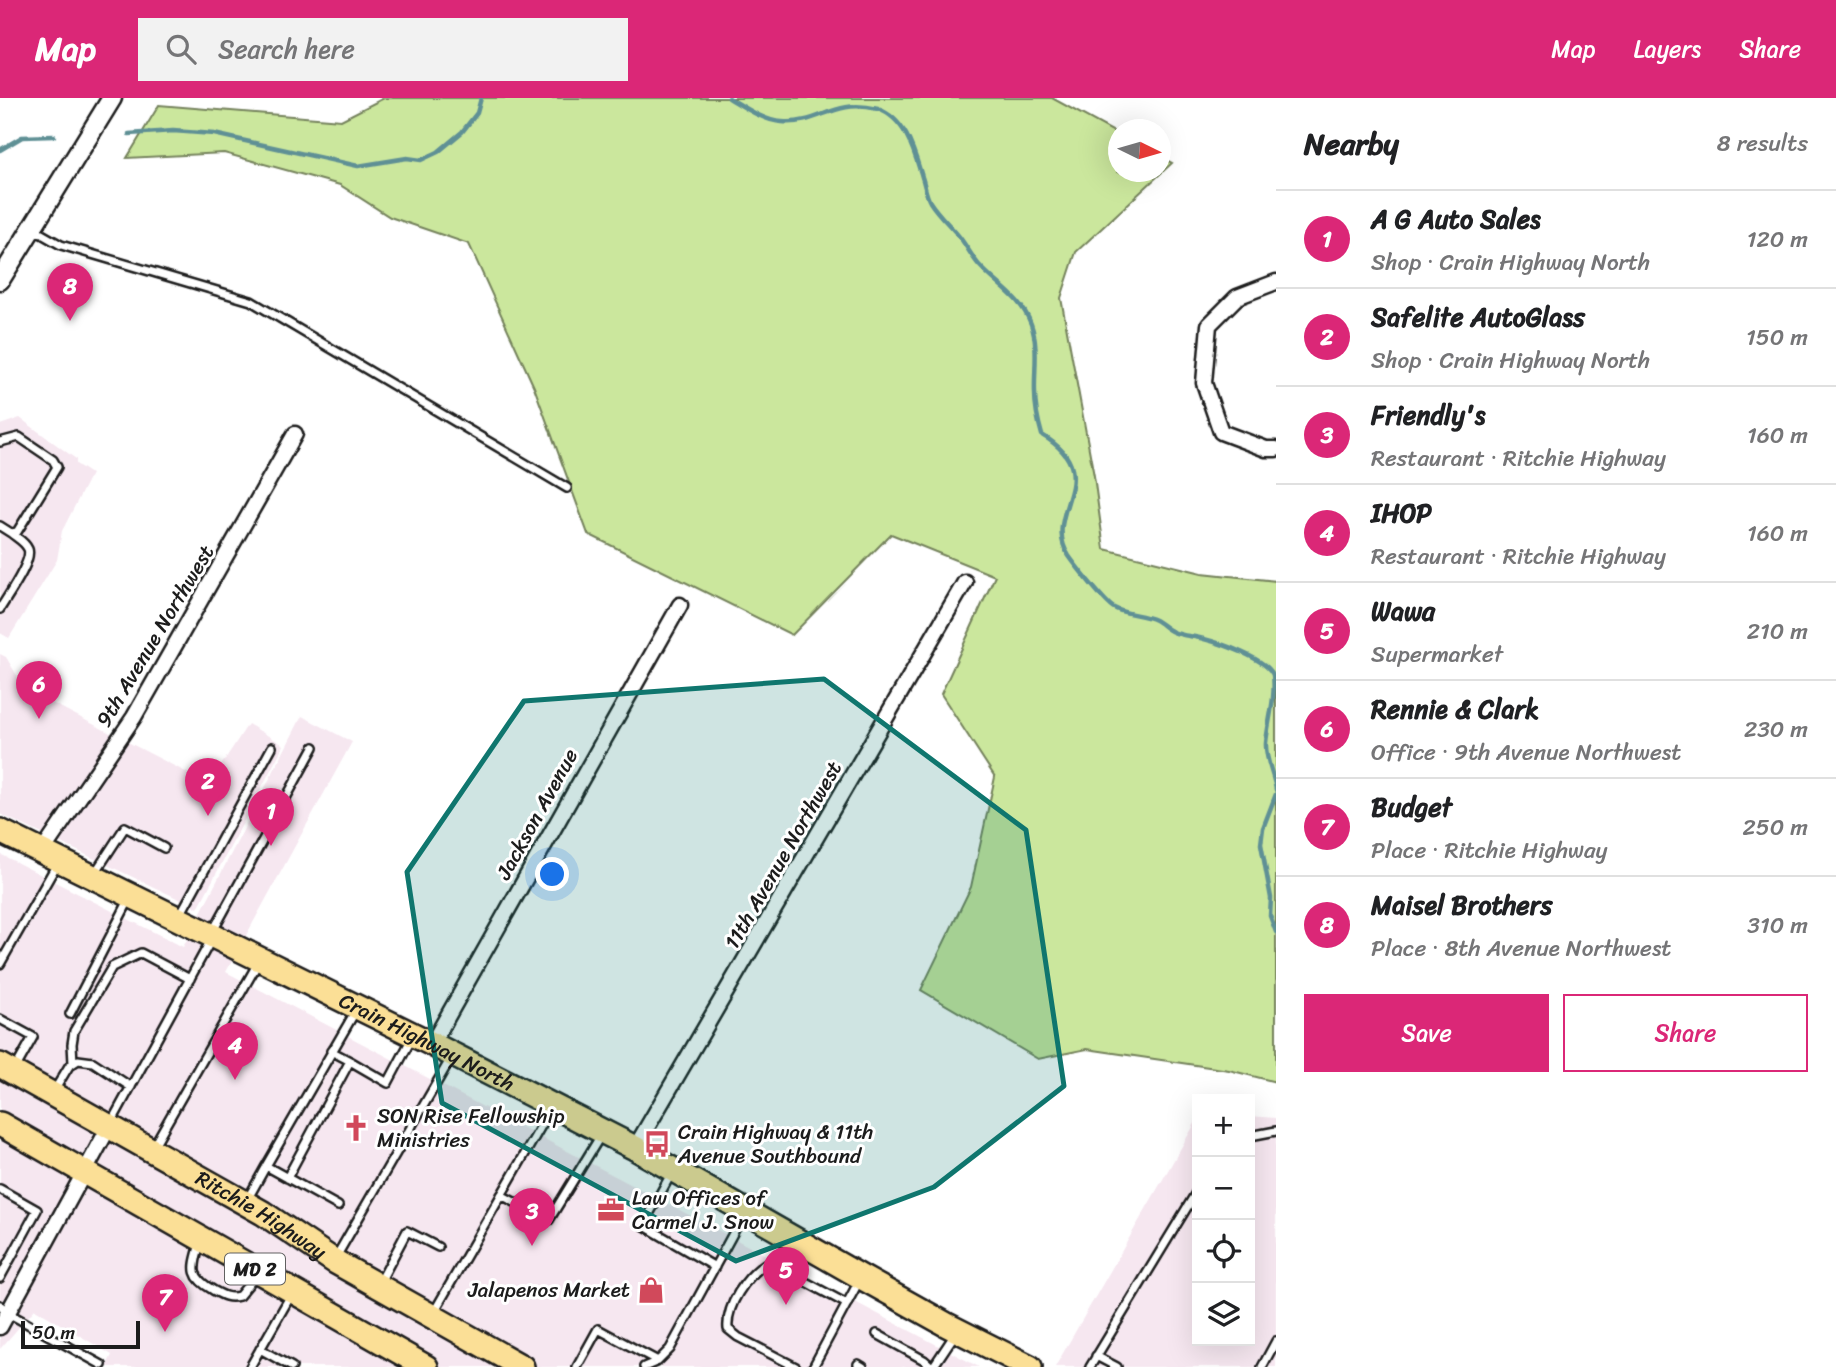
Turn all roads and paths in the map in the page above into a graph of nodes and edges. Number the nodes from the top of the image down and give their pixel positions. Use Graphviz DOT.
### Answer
graph roads {
  1 [pos="112,98"];
  2 [pos="33,228"];
  3 [pos="0,280"];
  4 [pos="1276,282"];
  5 [pos="295,435"];
  6 [pos="0,442"];
  7 [pos="1271,449"];
  8 [pos="567,488"];
  9 [pos="0,526"];
  10 [pos="11,533"];
  11 [pos="965,582"];
  12 [pos="680,605"];
  13 [pos="0,609"];
  14 [pos="272,747"];
  15 [pos="314,747"];
  16 [pos="0,831"];
  17 [pos="164,848"];
  18 [pos="50,856"];
  19 [pos="92,877"];
  20 [pos="131,896"];
  21 [pos="178,919"];
  22 [pos="212,936"];
  23 [pos="260,959"];
  24 [pos="0,964"];
  25 [pos="190,979"];
  26 [pos="357,1008"];
  27 [pos="70,1014"];
  28 [pos="0,1019"];
  29 [pos="423,1040"];
  30 [pos="331,1051"];
  31 [pos="453,1055"];
  32 [pos="350,1062"];
  33 [pos="73,1063"];
  34 [pos="6,1069"];
  35 [pos="131,1087"];
  36 [pos="52,1095"];
  37 [pos="552,1106"];
  38 [pos="0,1124"];
  39 [pos="109,1128"];
  40 [pos="1276,1130"];
  41 [pos="603,1132"];
  42 [pos="1255,1135"];
  43 [pos="635,1148"];
  44 [pos="151,1151"];
  45 [pos="266,1166"];
  46 [pos="673,1170"];
  47 [pos="84,1172"];
  48 [pos="287,1178"];
  49 [pos="0,1189"];
  50 [pos="501,1195"];
  51 [pos="1192,1199"];
  52 [pos="245,1204"];
  53 [pos="338,1206"];
  54 [pos="745,1211"];
  55 [pos="201,1238"];
  56 [pos="438,1248"];
  57 [pos="334,1261"];
  58 [pos="715,1267"];
  59 [pos="259,1272"];
  60 [pos="0,1278"];
  61 [pos="861,1278"];
  62 [pos="378,1285"];
  63 [pos="293,1291"];
  64 [pos="847,1304"];
  65 [pos="4,1309"];
  66 [pos="432,1316"];
  67 [pos="0,1327"];
  68 [pos="957,1330"];
  69 [pos="877,1334"];
  70 [pos="1276,1342"];
  71 [pos="260,1349"];
  72 [pos="1096,1356"];
  73 [pos="403,1361"];
  74 [pos="658,1361"];
  75 [pos="102,1365"];
  76 [pos="1021,1365"];
  77 [pos="250,1367"];
  78 [pos="292,1367"];
  79 [pos="426,1367"];
  80 [pos="522,1367"];
  81 [pos="577,1367"];
  82 [pos="644,1367"];
  83 [pos="796,1367"];
  84 [pos="813,1367"];
  85 [pos="932,1367"];
  86 [pos="1090,1367"];
  87 [pos="1117,1367"];
  88 [pos="1262,1367"];
  1 -- 2 [label="street"];
  2 -- 3 [label="street"];
  2 -- 8 [label="lane"];
  4 -- 7 [label="street"];
  5 -- 18 [label="street, 9th Avenue Northwest"];
  6 -- 10 [label="lane"];
  9 -- 10 [label="lane"];
  10 -- 13 [label="lane"];
  11 -- 43 [label="street, 11th Avenue Northwest"];
  12 -- 29 [label="street, Jackson Avenue"];
  14 -- 21 [label="lane"];
  15 -- 22 [label="lane"];
  16 -- 18 [label="main road, Crain Highway North"];
  17 -- 19 [label="lane"];
  18 -- 19 [label="main road, Crain Highway North"];
  18 -- 24 [label="lane"];
  19 -- 20 [label="main road, Crain Highway North"];
  20 -- 21 [label="main road, Crain Highway North"];
  20 -- 27 [label="lane"];
  21 -- 22 [label="main road, Crain Highway North"];
  22 -- 23 [label="main road, Crain Highway North"];
  22 -- 25 [label="lane"];
  23 -- 26 [label="main road, Crain Highway North"];
  23 -- 44 [label="lane"];
  25 -- 33 [label="lane"];
  25 -- 35 [label="lane"];
  26 -- 29 [label="main road, Crain Highway North"];
  26 -- 30 [label="lane"];
  28 -- 34 [label="lane"];
  29 -- 31 [label="main road, Crain Highway North"];
  29 -- 32 [label="lane"];
  30 -- 32 [label="lane"];
  30 -- 45 [label="lane"];
  31 -- 37 [label="main road, Crain Highway North"];
  31 -- 57 [label="lane"];
  32 -- 48 [label="lane"];
  33 -- 35 [label="lane"];
  33 -- 36 [label="lane"];
  34 -- 36 [label="main road, Ritchie Highway / MD 2"];
  35 -- 39 [label="lane"];
  36 -- 39 [label="main road, Ritchie Highway / MD 2"];
  37 -- 41 [label="main road, Crain Highway North"];
  37 -- 50 [label="lane"];
  38 -- 47 [label="main road, MD 2"];
  39 -- 44 [label="main road, Ritchie Highway / MD 2"];
  39 -- 47 [label="street"];
  40 -- 42 [label="lane"];
  41 -- 43 [label="main road, Crain Highway North"];
  41 -- 50 [label="lane"];
  43 -- 46 [label="main road, Crain Highway North"];
  44 -- 52 [label="main road, Ritchie Highway / MD 2"];
  45 -- 48 [label="lane"];
  45 -- 52 [label="lane"];
  46 -- 54 [label="main road, Crain Highway North"];
  46 -- 58 [label="lane"];
  47 -- 55 [label="main road, MD 2"];
  47 -- 65 [label="street"];
  48 -- 53 [label="lane"];
  49 -- 60 [label="lane"];
  50 -- 66 [label="lane"];
  51 -- 72 [label="lane"];
  52 -- 57 [label="main road, Ritchie Highway / MD 2"];
  54 -- 58 [label="lane"];
  54 -- 61 [label="main road, Crain Highway North"];
  55 -- 59 [label="main road, MD 2"];
  55 -- 59 [label="lane"];
  56 -- 62 [label="lane"];
  57 -- 62 [label="main road, Ritchie Highway / MD 2"];
  58 -- 74 [label="lane"];
  59 -- 63 [label="main road, MD 2"];
  61 -- 64 [label="lane"];
  61 -- 68 [label="main road, Crain Highway North"];
  62 -- 66 [label="main road, Ritchie Highway / MD 2"];
  63 -- 71 [label="lane"];
  63 -- 73 [label="main road, MD 2"];
  64 -- 83 [label="lane"];
  64 -- 84 [label="lane"];
  65 -- 67 [label="street"];
  65 -- 75 [label="lane"];
  66 -- 80 [label="main road, Ritchie Highway / MD 2"];
  68 -- 76 [label="main road, Crain Highway North"];
  68 -- 85 [label="lane"];
  69 -- 85 [label="lane"];
  70 -- 88 [label="lane"];
  71 -- 77 [label="lane"];
  71 -- 78 [label="lane"];
  72 -- 86 [label="lane"];
  72 -- 87 [label="lane"];
  73 -- 79 [label="main road, MD 2"];
  74 -- 81 [label="lane"];
  74 -- 82 [label="lane"];
}
